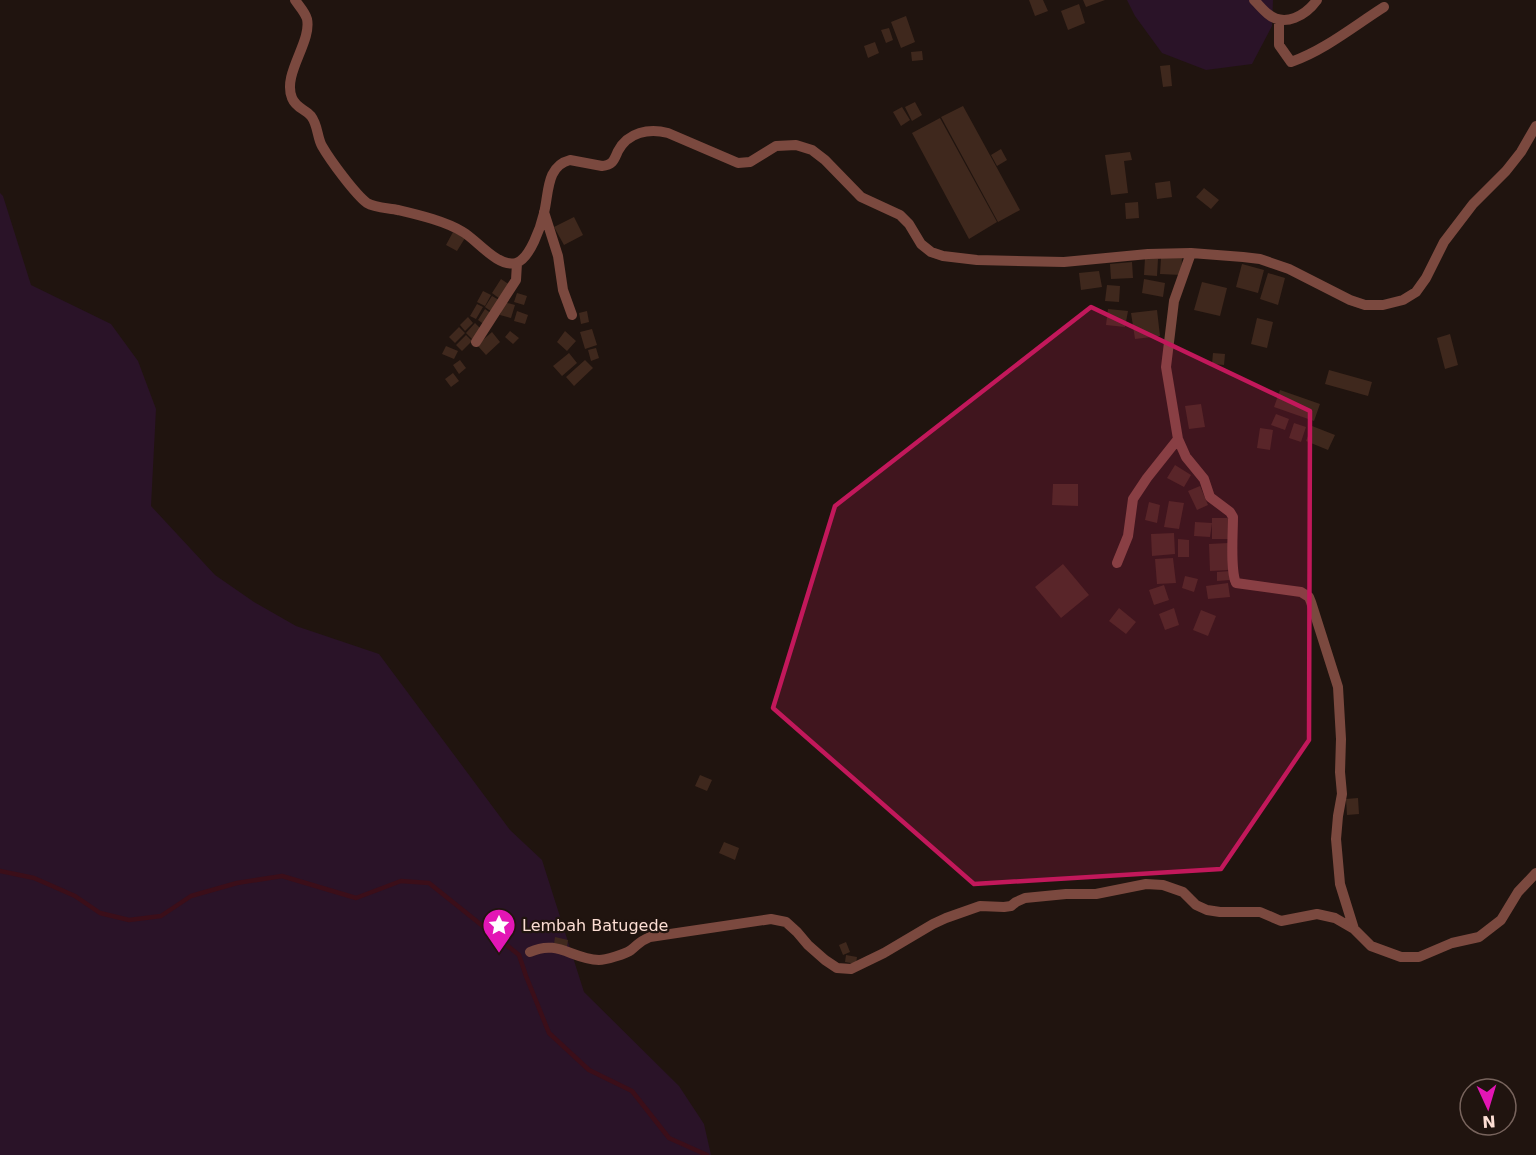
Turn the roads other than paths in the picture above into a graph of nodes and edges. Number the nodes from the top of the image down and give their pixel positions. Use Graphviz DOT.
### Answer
graph roads {
  1 [pos="295,0"];
  2 [pos="1254,0"];
  3 [pos="1317,0"];
  4 [pos="1384,7"];
  5 [pos="1279,20"];
  6 [pos="1536,126"];
  7 [pos="544,212"];
  8 [pos="1191,253"];
  9 [pos="518,262"];
  10 [pos="572,315"];
  11 [pos="476,342"];
  12 [pos="1178,439"];
  13 [pos="1117,563"];
  14 [pos="1536,873"];
  15 [pos="1354,929"];
  16 [pos="530,952"];
  1 -- 9 [label="street"];
  2 -- 5 [label="street"];
  3 -- 5 [label="street"];
  4 -- 5 [label="street"];
  6 -- 8 [label="street"];
  7 -- 8 [label="street"];
  7 -- 9 [label="street"];
  7 -- 10 [label="street"];
  8 -- 12 [label="street"];
  9 -- 11 [label="street"];
  12 -- 13 [label="street"];
  12 -- 15 [label="street"];
  14 -- 15 [label="street"];
  15 -- 16 [label="street"];
}
